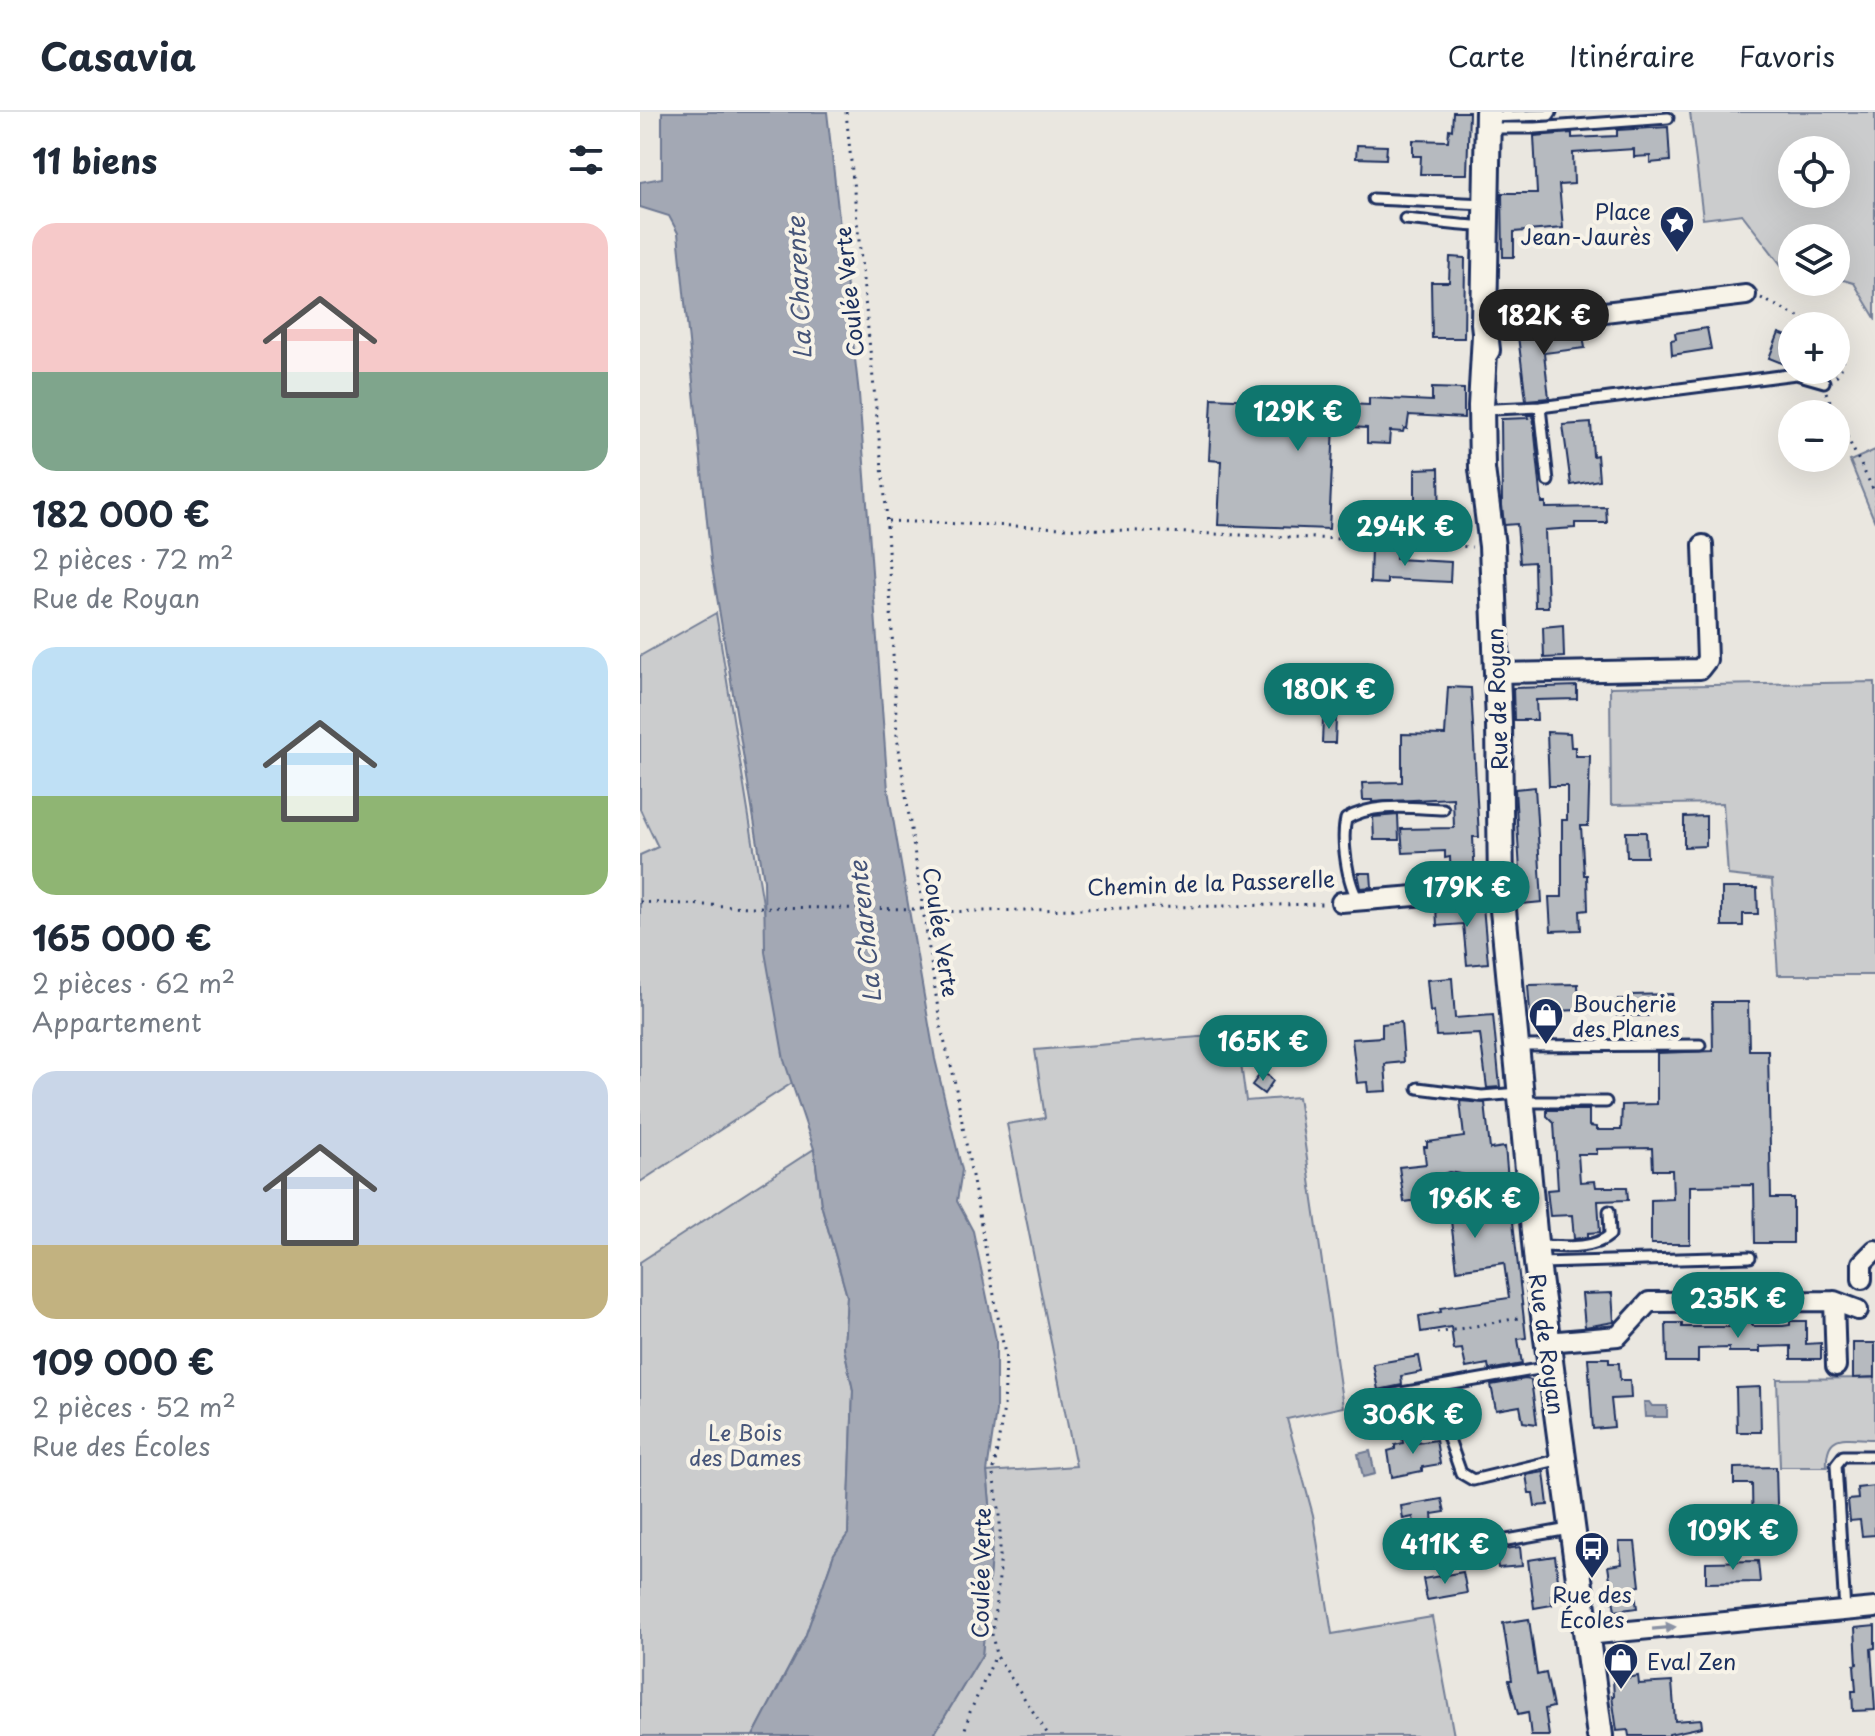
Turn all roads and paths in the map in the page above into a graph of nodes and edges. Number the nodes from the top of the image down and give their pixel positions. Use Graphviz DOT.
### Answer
graph roads {
  1 [pos="846,112"];
  2 [pos="1551,112"];
  3 [pos="1668,118"];
  4 [pos="1488,119"];
  5 [pos="1373,199"];
  6 [pos="1487,215"];
  7 [pos="1405,219"];
  8 [pos="1746,295"];
  9 [pos="1789,312"];
  10 [pos="1484,329"];
  11 [pos="1778,376"];
  12 [pos="1540,407"];
  13 [pos="1495,409"];
  14 [pos="1850,442"];
  15 [pos="1548,481"];
  16 [pos="1875,493"];
  17 [pos="1489,519"];
  18 [pos="886,521"];
  19 [pos="1703,545"];
  20 [pos="1492,546"];
  21 [pos="1496,673"];
  22 [pos="1443,809"];
  23 [pos="1501,889"];
  24 [pos="640,902"];
  25 [pos="1350,902"];
  26 [pos="921,909"];
  27 [pos="1700,1045"];
  28 [pos="1515,1046"];
  29 [pos="1418,1088"];
  30 [pos="1520,1098"];
  31 [pos="1606,1102"];
  32 [pos="1449,1179"];
  33 [pos="1529,1185"];
  34 [pos="1609,1211"];
  35 [pos="1875,1250"];
  36 [pos="1536,1254"];
  37 [pos="1750,1257"];
  38 [pos="1862,1279"];
  39 [pos="1834,1301"];
  40 [pos="1858,1310"];
  41 [pos="1543,1313"];
  42 [pos="1437,1333"];
  43 [pos="1547,1342"];
  44 [pos="1836,1366"];
  45 [pos="1550,1367"];
  46 [pos="1367,1399"];
  47 [pos="1445,1428"];
  48 [pos="1875,1456"];
  49 [pos="1563,1459"];
  50 [pos="1572,1529"];
  51 [pos="1507,1540"];
  52 [pos="1875,1608"];
  53 [pos="1845,1611"];
  54 [pos="1586,1635"];
  55 [pos="996,1655"];
  56 [pos="963,1736"];
  57 [pos="1049,1736"];
  58 [pos="1600,1736"];
  1 -- 18 [label="path, Coulée Verte"];
  2 -- 4 [label="lane"];
  3 -- 4 [label="lane"];
  4 -- 6 [label="main road, Rue de Royan"];
  5 -- 6 [label="lane"];
  6 -- 7 [label="lane"];
  6 -- 10 [label="main road, Rue de Royan"];
  8 -- 9 [label="path"];
  8 -- 10 [label="street"];
  10 -- 13 [label="main road, Rue de Royan"];
  10 -- 17 [label="main road, Rue de Royan"];
  11 -- 12 [label="lane"];
  12 -- 13 [label="lane"];
  12 -- 15 [label="lane"];
  13 -- 17 [label="main road, Rue de Royan"];
  14 -- 16 [label="path"];
  17 -- 20 [label="main road, Rue de Royan"];
  18 -- 20 [label="path"];
  18 -- 26 [label="path, Coulée Verte"];
  19 -- 21 [label="street"];
  20 -- 21 [label="main road, Rue de Royan"];
  21 -- 23 [label="main road, Rue de Royan"];
  22 -- 25 [label="lane"];
  23 -- 25 [label="street, Chemin de la Passerelle"];
  23 -- 28 [label="main road, Rue de Royan"];
  24 -- 26 [label="path, Chemin de la Passerelle"];
  25 -- 26 [label="path, Chemin de la Passerelle"];
  26 -- 55 [label="path, Coulée Verte"];
  27 -- 28 [label="lane"];
  28 -- 30 [label="main road, Rue de Royan"];
  29 -- 30 [label="lane"];
  30 -- 31 [label="lane"];
  30 -- 33 [label="main road, Rue de Royan"];
  32 -- 33 [label="lane"];
  33 -- 36 [label="main road, Rue de Royan"];
  34 -- 36 [label="lane"];
  35 -- 38 [label="street"];
  36 -- 37 [label="lane"];
  36 -- 41 [label="main road, Rue de Royan"];
  39 -- 40 [label="street"];
  39 -- 43 [label="street"];
  39 -- 44 [label="street"];
  41 -- 42 [label="path"];
  41 -- 43 [label="main road, Rue de Royan"];
  43 -- 45 [label="main road, Rue de Royan"];
  45 -- 46 [label="lane"];
  45 -- 49 [label="main road, Rue de Royan"];
  47 -- 49 [label="lane"];
  48 -- 53 [label="lane"];
  49 -- 50 [label="main road, Rue de Royan"];
  50 -- 51 [label="lane"];
  50 -- 54 [label="main road, Rue de Royan"];
  52 -- 53 [label="street"];
  54 -- 53 [label="street, one-way"];
  54 -- 58 [label="main road, Rue de Royan"];
  55 -- 56 [label="path"];
  55 -- 57 [label="path, Coulée Verte"];
}
